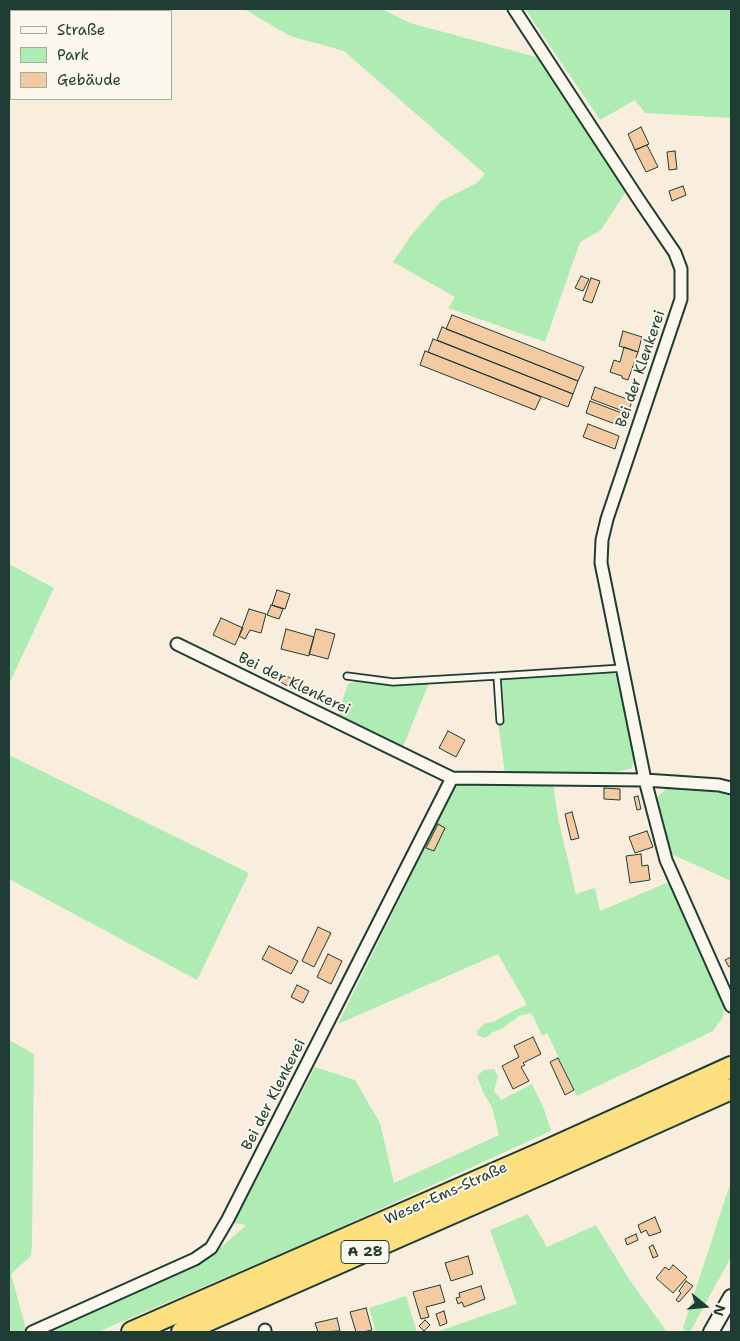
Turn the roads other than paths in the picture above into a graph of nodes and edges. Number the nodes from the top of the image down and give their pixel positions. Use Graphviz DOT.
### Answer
graph roads {
  1 [pos="514,9"];
  2 [pos="177,644"];
  3 [pos="623,668"];
  4 [pos="347,676"];
  5 [pos="497,676"];
  6 [pos="500,721"];
  7 [pos="452,778"];
  8 [pos="645,780"];
  9 [pos="731,788"];
  10 [pos="731,1006"];
  11 [pos="731,1067"];
  12 [pos="731,1089"];
  13 [pos="731,1297"];
  14 [pos="32,1332"];
  15 [pos="132,1332"];
  16 [pos="182,1332"];
  17 [pos="711,1332"];
  1 -- 3 [label="street, Bei der Klenkerei"];
  2 -- 7 [label="street, Bei der Klenkerei"];
  3 -- 5 [label="lane"];
  3 -- 8 [label="street, Bei der Klenkerei"];
  4 -- 5 [label="lane"];
  5 -- 6 [label="lane"];
  7 -- 8 [label="street, Bei der Klenkerei"];
  7 -- 14 [label="street, Bei der Klenkerei"];
  8 -- 9 [label="street, Bei der Klenkerei"];
  8 -- 10 [label="street, Bei der Klenkerei"];
  11 -- 15 [label="highway, Weser-Ems-Straße / A 28"];
  12 -- 16 [label="highway, Weser-Ems-Straße / A 28"];
  13 -- 17 [label="street"];
}
